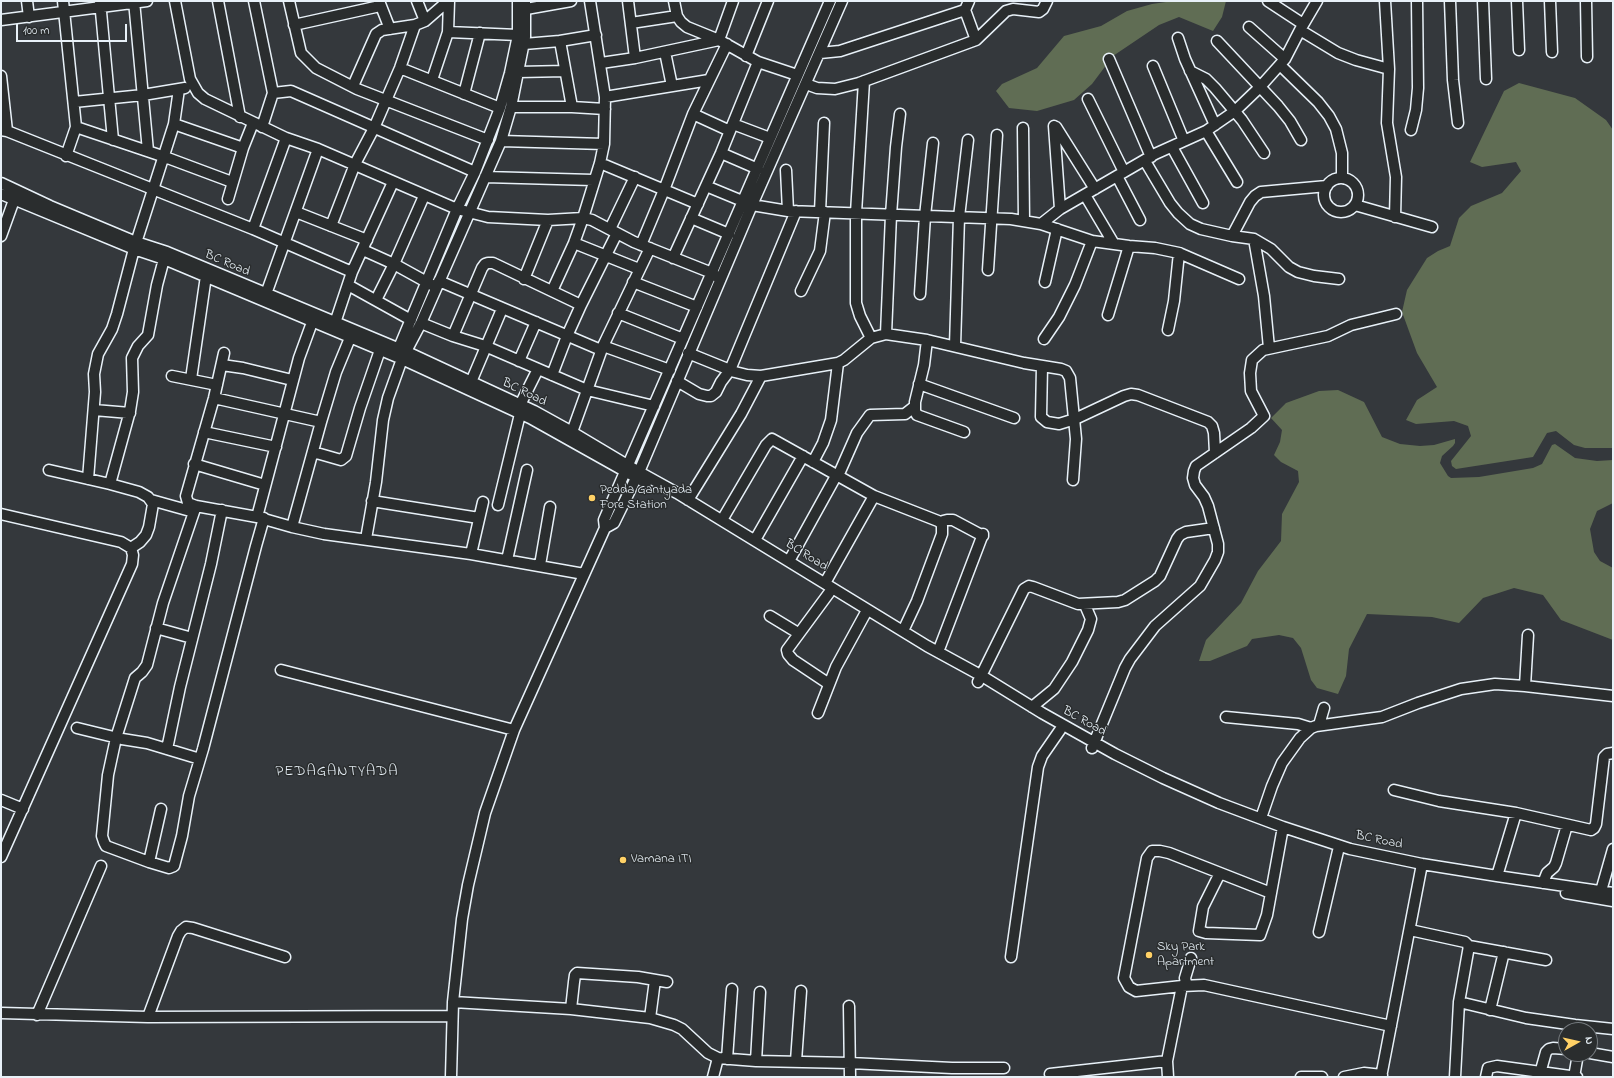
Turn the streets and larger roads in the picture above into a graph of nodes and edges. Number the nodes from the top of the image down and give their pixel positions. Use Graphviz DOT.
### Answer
graph roads {
  1 [pos="27,1"];
  2 [pos="62,1"];
  3 [pos="147,1"];
  4 [pos="175,1"];
  5 [pos="218,1"];
  6 [pos="254,1"];
  7 [pos="289,1"];
  8 [pos="417,1"];
  9 [pos="449,1"];
  10 [pos="518,1"];
  11 [pos="571,1"];
  12 [pos="590,1"];
  13 [pos="628,1"];
  14 [pos="674,1"];
  15 [pos="733,1"];
  16 [pos="768,1"];
  17 [pos="830,1"];
  18 [pos="842,1"];
  19 [pos="1010,1"];
  20 [pos="1047,1"];
  21 [pos="1268,1"];
  22 [pos="1317,1"];
  23 [pos="1385,1"];
  24 [pos="1417,1"];
  25 [pos="1450,1"];
  26 [pos="1483,1"];
  27 [pos="1517,1"];
  28 [pos="1550,1"];
  29 [pos="1586,1"];
  30 [pos="134,2"];
  31 [pos="379,3"];
  32 [pos="100,4"];
  33 [pos="525,5"];
  34 [pos="967,5"];
  35 [pos="1006,11"];
  36 [pos="64,13"];
  37 [pos="677,16"];
  38 [pos="29,17"];
  39 [pos="1,20"];
  40 [pos="420,23"];
  41 [pos="631,23"];
  42 [pos="294,25"];
  43 [pos="1249,27"];
  44 [pos="1301,27"];
  45 [pos="390,29"];
  46 [pos="448,32"];
  47 [pos="480,33"];
  48 [pos="518,35"];
  49 [pos="596,35"];
  50 [pos="1178,38"];
  51 [pos="976,40"];
  52 [pos="560,41"];
  53 [pos="1217,41"];
  54 [pos="723,42"];
  55 [pos="524,44"];
  56 [pos="1519,50"];
  57 [pos="666,52"];
  58 [pos="1552,52"];
  59 [pos="820,53"];
  60 [pos="746,56"];
  61 [pos="1587,57"];
  62 [pos="635,58"];
  63 [pos="1109,58"];
  64 [pos="758,62"];
  65 [pos="1283,62"];
  66 [pos="601,63"];
  67 [pos="1153,66"];
  68 [pos="400,68"];
  69 [pos="1389,69"];
  70 [pos="565,71"];
  71 [pos="1190,71"];
  72 [pos="518,72"];
  73 [pos="797,75"];
  74 [pos="1,76"];
  75 [pos="1486,79"];
  76 [pos="432,80"];
  77 [pos="709,80"];
  78 [pos="864,81"];
  79 [pos="806,84"];
  80 [pos="193,86"];
  81 [pos="353,86"];
  82 [pos="672,86"];
  83 [pos="1260,87"];
  84 [pos="179,89"];
  85 [pos="273,93"];
  86 [pos="464,94"];
  87 [pos="143,95"];
  88 [pos="605,97"];
  89 [pos="109,98"];
  90 [pos="1088,99"];
  91 [pos="386,100"];
  92 [pos="74,102"];
  93 [pos="511,107"];
  94 [pos="572,107"];
  95 [pos="500,108"];
  96 [pos="605,109"];
  97 [pos="1235,111"];
  98 [pos="693,114"];
  99 [pos="900,114"];
  100 [pos="240,117"];
  101 [pos="824,123"];
  102 [pos="1458,123"];
  103 [pos="174,124"];
  104 [pos="257,125"];
  105 [pos="1215,125"];
  106 [pos="76,127"];
  107 [pos="374,128"];
  108 [pos="731,128"];
  109 [pos="1023,128"];
  110 [pos="1411,130"];
  111 [pos="4,131"];
  112 [pos="1206,131"];
  113 [pos="997,135"];
  114 [pos="286,138"];
  115 [pos="770,138"];
  116 [pos="113,140"];
  117 [pos="488,140"];
  118 [pos="968,140"];
  119 [pos="1301,140"];
  120 [pos="501,141"];
  121 [pos="1184,141"];
  122 [pos="933,143"];
  123 [pos="604,144"];
  124 [pos="1172,146"];
  125 [pos="243,148"];
  126 [pos="318,149"];
  127 [pos="148,151"];
  128 [pos="721,153"];
  129 [pos="1264,153"];
  130 [pos="66,156"];
  131 [pos="164,157"];
  132 [pos="1148,159"];
  133 [pos="600,162"];
  134 [pos="355,164"];
  135 [pos="758,169"];
  136 [pos="786,170"];
  137 [pos="475,172"];
  138 [pos="1121,174"];
  139 [pos="485,177"];
  140 [pos="634,177"];
  141 [pos="1342,178"];
  142 [pos="593,180"];
  143 [pos="232,182"];
  144 [pos="393,182"];
  145 [pos="1238,182"];
  146 [pos="1,183"];
  147 [pos="706,186"];
  148 [pos="1327,186"];
  149 [pos="1095,189"];
  150 [pos="154,190"];
  151 [pos="664,190"];
  152 [pos="1,194"];
  153 [pos="1085,195"];
  154 [pos="424,196"];
  155 [pos="14,200"];
  156 [pos="228,200"];
  157 [pos="748,203"];
  158 [pos="1203,203"];
  159 [pos="698,204"];
  160 [pos="1355,205"];
  161 [pos="457,209"];
  162 [pos="1060,209"];
  163 [pos="792,211"];
  164 [pos="296,212"];
  165 [pos="822,212"];
  166 [pos="469,213"];
  167 [pos="856,213"];
  168 [pos="891,215"];
  169 [pos="925,216"];
  170 [pos="959,217"];
  171 [pos="992,217"];
  172 [pos="1394,217"];
  173 [pos="583,218"];
  174 [pos="691,218"];
  175 [pos="548,220"];
  176 [pos="1140,220"];
  177 [pos="1024,221"];
  178 [pos="1041,224"];
  179 [pos="331,226"];
  180 [pos="1432,227"];
  181 [pos="1057,229"];
  182 [pos="253,230"];
  183 [pos="614,231"];
  184 [pos="729,234"];
  185 [pos="1,236"];
  186 [pos="1232,236"];
  187 [pos="1254,239"];
  188 [pos="1092,241"];
  189 [pos="574,243"];
  190 [pos="284,244"];
  191 [pos="1114,244"];
  192 [pos="135,245"];
  193 [pos="365,245"];
  194 [pos="646,246"];
  195 [pos="1129,246"];
  196 [pos="1179,253"];
  197 [pos="606,256"];
  198 [pos="164,258"];
  199 [pos="673,258"];
  200 [pos="394,264"];
  201 [pos="639,269"];
  202 [pos="988,270"];
  203 [pos="352,272"];
  204 [pos="206,276"];
  205 [pos="716,276"];
  206 [pos="524,279"];
  207 [pos="1239,279"];
  208 [pos="1339,279"];
  209 [pos="427,282"];
  210 [pos="633,282"];
  211 [pos="1045,282"];
  212 [pos="348,285"];
  213 [pos="437,285"];
  214 [pos="552,291"];
  215 [pos="801,291"];
  216 [pos="266,294"];
  217 [pos="920,294"];
  218 [pos="470,295"];
  219 [pos="376,300"];
  220 [pos="581,305"];
  221 [pos="697,307"];
  222 [pos="502,309"];
  223 [pos="618,313"];
  224 [pos="1396,314"];
  225 [pos="1108,315"];
  226 [pos="313,318"];
  227 [pos="416,321"];
  228 [pos="536,322"];
  229 [pos="335,323"];
  230 [pos="1168,330"];
  231 [pos="886,334"];
  232 [pos="453,336"];
  233 [pos="567,336"];
  234 [pos="350,338"];
  235 [pos="872,338"];
  236 [pos="683,339"];
  237 [pos="1044,339"];
  238 [pos="927,340"];
  239 [pos="485,346"];
  240 [pos="955,346"];
  241 [pos="602,348"];
  242 [pos="1269,348"];
  243 [pos="380,350"];
  244 [pos="224,353"];
  245 [pos="688,353"];
  246 [pos="400,354"];
  247 [pos="519,361"];
  248 [pos="838,363"];
  249 [pos="222,365"];
  250 [pos="1042,366"];
  251 [pos="538,369"];
  252 [pos="670,370"];
  253 [pos="730,370"];
  254 [pos="552,375"];
  255 [pos="172,376"];
  256 [pos="762,376"];
  257 [pos="191,379"];
  258 [pos="292,380"];
  259 [pos="677,381"];
  260 [pos="471,382"];
  261 [pos="919,384"];
  262 [pos="217,385"];
  263 [pos="588,390"];
  264 [pos="214,398"];
  265 [pos="654,406"];
  266 [pos="914,407"];
  267 [pos="94,410"];
  268 [pos="520,410"];
  269 [pos="130,413"];
  270 [pos="285,413"];
  271 [pos="1014,418"];
  272 [pos="1074,419"];
  273 [pos="321,422"];
  274 [pos="204,432"];
  275 [pos="572,432"];
  276 [pos="964,432"];
  277 [pos="276,447"];
  278 [pos="313,452"];
  279 [pos="1215,453"];
  280 [pos="803,456"];
  281 [pos="813,462"];
  282 [pos="194,464"];
  283 [pos="627,469"];
  284 [pos="49,470"];
  285 [pos="526,470"];
  286 [pos="637,475"];
  287 [pos="836,476"];
  288 [pos="88,478"];
  289 [pos="1073,480"];
  290 [pos="110,484"];
  291 [pos="266,485"];
  292 [pos="874,496"];
  293 [pos="151,500"];
  294 [pos="688,500"];
  295 [pos="372,501"];
  296 [pos="482,502"];
  297 [pos="498,505"];
  298 [pos="550,507"];
  299 [pos="195,509"];
  300 [pos="222,510"];
  301 [pos="1,514"];
  302 [pos="261,518"];
  303 [pos="479,518"];
  304 [pos="722,520"];
  305 [pos="942,524"];
  306 [pos="292,527"];
  307 [pos="605,528"];
  308 [pos="1214,528"];
  309 [pos="366,539"];
  310 [pos="755,540"];
  311 [pos="131,548"];
  312 [pos="471,554"];
  313 [pos="507,560"];
  314 [pos="789,561"];
  315 [pos="540,565"];
  316 [pos="584,574"];
  317 [pos="824,583"];
  318 [pos="829,592"];
  319 [pos="1085,605"];
  320 [pos="865,614"];
  321 [pos="770,616"];
  322 [pos="156,628"];
  323 [pos="898,631"];
  324 [pos="798,633"];
  325 [pos="1528,635"];
  326 [pos="192,638"];
  327 [pos="938,652"];
  328 [pos="280,670"];
  329 [pos="980,679"];
  330 [pos="829,684"];
  331 [pos="1525,686"];
  332 [pos="1613,696"];
  333 [pos="1032,707"];
  334 [pos="1324,708"];
  335 [pos="818,713"];
  336 [pos="1226,717"];
  337 [pos="1315,727"];
  338 [pos="77,728"];
  339 [pos="514,730"];
  340 [pos="1060,730"];
  341 [pos="116,738"];
  342 [pos="1094,745"];
  343 [pos="167,749"];
  344 [pos="1613,753"];
  345 [pos="200,759"];
  346 [pos="1394,790"];
  347 [pos="1,800"];
  348 [pos="23,809"];
  349 [pos="161,809"];
  350 [pos="1516,813"];
  351 [pos="1261,818"];
  352 [pos="1567,825"];
  353 [pos="1282,830"];
  354 [pos="1613,849"];
  355 [pos="1338,851"];
  356 [pos="1,857"];
  357 [pos="149,862"];
  358 [pos="101,866"];
  359 [pos="1422,866"];
  360 [pos="1220,873"];
  361 [pos="1497,876"];
  362 [pos="1543,883"];
  363 [pos="1601,891"];
  364 [pos="1271,893"];
  365 [pos="1613,893"];
  366 [pos="1613,901"];
  367 [pos="1410,930"];
  368 [pos="1319,932"];
  369 [pos="1469,946"];
  370 [pos="1504,952"];
  371 [pos="1011,957"];
  372 [pos="286,958"];
  373 [pos="1191,958"];
  374 [pos="1546,960"];
  375 [pos="655,980"];
  376 [pos="667,982"];
  377 [pos="1182,986"];
  378 [pos="732,989"];
  379 [pos="801,991"];
  380 [pos="760,992"];
  381 [pos="453,1002"];
  382 [pos="1459,1002"];
  383 [pos="849,1006"];
  384 [pos="571,1009"];
  385 [pos="1490,1010"];
  386 [pos="1,1013"];
  387 [pos="37,1016"];
  388 [pos="452,1016"];
  389 [pos="148,1018"];
  390 [pos="650,1018"];
  391 [pos="1391,1026"];
  392 [pos="1613,1029"];
  393 [pos="1558,1048"];
  394 [pos="1598,1054"];
  395 [pos="1613,1057"];
  396 [pos="722,1059"];
  397 [pos="756,1061"];
  398 [pos="796,1061"];
  399 [pos="1167,1061"];
  400 [pos="1577,1062"];
  401 [pos="850,1063"];
  402 [pos="1004,1068"];
  403 [pos="1050,1074"];
  404 [pos="1539,1075"];
  405 [pos="1381,1076"];
  406 [pos="451,1077"];
  407 [pos="714,1077"];
  408 [pos="850,1077"];
  409 [pos="1168,1077"];
  410 [pos="1301,1077"];
  411 [pos="1322,1077"];
  412 [pos="1344,1077"];
  413 [pos="1455,1077"];
  414 [pos="1486,1077"];
  415 [pos="1575,1077"];
  1 -- 38 [label="street"];
  2 -- 36 [label="street"];
  3 -- 30 [label="street"];
  4 -- 80 [label="street"];
  5 -- 100 [label="street"];
  6 -- 85 [label="street"];
  7 -- 42 [label="street"];
  8 -- 40 [label="street"];
  9 -- 40 [label="street"];
  9 -- 46 [label="street"];
  10 -- 48 [label="street"];
  11 -- 33 [label="street"];
  12 -- 49 [label="street"];
  13 -- 41 [label="street"];
  14 -- 37 [label="street"];
  15 -- 54 [label="street"];
  16 -- 60 [label="street"];
  17 -- 73 [label="street"];
  18 -- 59 [label="street"];
  19 -- 35 [label="street"];
  20 -- 35 [label="street"];
  21 -- 44 [label="street"];
  22 -- 44 [label="street"];
  23 -- 69 [label="street"];
  24 -- 110 [label="street"];
  25 -- 102 [label="street"];
  26 -- 75 [label="street"];
  27 -- 56 [label="street"];
  28 -- 58 [label="street"];
  29 -- 61 [label="street"];
  30 -- 32 [label="street"];
  30 -- 87 [label="street"];
  31 -- 42 [label="street"];
  31 -- 45 [label="street"];
  32 -- 36 [label="street"];
  32 -- 89 [label="street"];
  33 -- 55 [label="street"];
  34 -- 51 [label="street"];
  34 -- 59 [label="street"];
  35 -- 51 [label="street"];
  36 -- 38 [label="street"];
  36 -- 92 [label="street"];
  37 -- 41 [label="street"];
  37 -- 54 [label="street"];
  38 -- 39 [label="street"];
  40 -- 45 [label="street"];
  40 -- 68 [label="street"];
  41 -- 62 [label="street"];
  42 -- 81 [label="street"];
  43 -- 65 [label="street"];
  44 -- 65 [label="street"];
  44 -- 69 [label="street"];
  45 -- 81 [label="street"];
  46 -- 47 [label="street"];
  46 -- 76 [label="street"];
  47 -- 48 [label="street"];
  47 -- 86 [label="street"];
  48 -- 95 [label="street"];
  49 -- 52 [label="street"];
  49 -- 66 [label="street"];
  50 -- 71 [label="street"];
  51 -- 78 [label="street"];
  52 -- 55 [label="street"];
  52 -- 70 [label="street"];
  53 -- 83 [label="street"];
  54 -- 57 [label="street"];
  54 -- 60 [label="street"];
  54 -- 77 [label="street"];
  55 -- 72 [label="street"];
  57 -- 62 [label="street"];
  57 -- 82 [label="street"];
  59 -- 79 [label="street"];
  60 -- 64 [label="street"];
  62 -- 66 [label="street"];
  63 -- 132 [label="street"];
  64 -- 73 [label="street"];
  64 -- 108 [label="street"];
  65 -- 83 [label="street"];
  65 -- 141 [label="street"];
  66 -- 88 [label="street"];
  67 -- 121 [label="street"];
  68 -- 76 [label="street"];
  68 -- 91 [label="street"];
  69 -- 172 [label="street"];
  70 -- 72 [label="street"];
  70 -- 94 [label="street"];
  71 -- 97 [label="street"];
  71 -- 105 [label="street"];
  72 -- 93 [label="street"];
  73 -- 115 [label="street"];
  74 -- 111 [label="street"];
  76 -- 86 [label="street"];
  77 -- 82 [label="street"];
  77 -- 98 [label="street"];
  78 -- 79 [label="street"];
  78 -- 167 [label="street"];
  79 -- 157 [label="street"];
  80 -- 84 [label="street"];
  80 -- 100 [label="street"];
  81 -- 91 [label="street"];
  82 -- 88 [label="street"];
  83 -- 97 [label="street"];
  83 -- 119 [label="street"];
  84 -- 87 [label="street"];
  84 -- 103 [label="street"];
  85 -- 104 [label="street"];
  85 -- 107 [label="street"];
  86 -- 95 [label="street"];
  87 -- 89 [label="street"];
  87 -- 127 [label="street"];
  88 -- 96 [label="street"];
  89 -- 92 [label="street"];
  89 -- 116 [label="street"];
  90 -- 138 [label="street"];
  91 -- 107 [label="street"];
  91 -- 117 [label="street"];
  92 -- 106 [label="street"];
  93 -- 94 [label="street"];
  93 -- 120 [label="street"];
  94 -- 96 [label="street"];
  95 -- 117 [label="street"];
  96 -- 123 [label="street"];
  97 -- 105 [label="street"];
  97 -- 129 [label="street"];
  98 -- 108 [label="street"];
  98 -- 151 [label="street"];
  99 -- 168 [label="street"];
  100 -- 104 [label="street"];
  101 -- 165 [label="street"];
  103 -- 125 [label="street"];
  103 -- 131 [label="street"];
  104 -- 114 [label="street"];
  104 -- 125 [label="street"];
  105 -- 112 [label="street"];
  106 -- 116 [label="street"];
  106 -- 130 [label="street"];
  107 -- 134 [label="street"];
  107 -- 137 [label="street"];
  108 -- 115 [label="street"];
  108 -- 128 [label="street"];
  109 -- 177 [label="street"];
  111 -- 130 [label="street"];
  112 -- 121 [label="street"];
  112 -- 145 [label="street"];
  113 -- 171 [label="street"];
  114 -- 126 [label="street"];
  114 -- 182 [label="street"];
  115 -- 135 [label="street"];
  116 -- 127 [label="street"];
  117 -- 137 [label="street"];
  118 -- 170 [label="street"];
  120 -- 123 [label="street"];
  120 -- 139 [label="street"];
  121 -- 124 [label="street"];
  122 -- 169 [label="street"];
  123 -- 133 [label="street"];
  124 -- 132 [label="street"];
  124 -- 158 [label="street"];
  125 -- 143 [label="street"];
  126 -- 134 [label="street"];
  126 -- 164 [label="street"];
  127 -- 131 [label="street"];
  128 -- 135 [label="street"];
  128 -- 147 [label="street"];
  130 -- 150 [label="street"];
  131 -- 143 [label="street"];
  131 -- 150 [label="street"];
  132 -- 138 [label="street"];
  132 -- 186 [label="street"];
  133 -- 140 [label="street"];
  133 -- 142 [label="street"];
  134 -- 144 [label="street"];
  134 -- 179 [label="street"];
  135 -- 157 [label="street"];
  136 -- 163 [label="street"];
  137 -- 161 [label="street"];
  138 -- 149 [label="street"];
  138 -- 176 [label="street"];
  139 -- 142 [label="street"];
  139 -- 166 [label="street"];
  140 -- 151 [label="street"];
  140 -- 183 [label="street"];
  141 -- 148 [label="street"];
  141 -- 160 [label="street"];
  142 -- 173 [label="street"];
  143 -- 156 [label="street"];
  144 -- 154 [label="street"];
  144 -- 193 [label="street"];
  146 -- 192 [label="street, BC Road"];
  147 -- 157 [label="street"];
  147 -- 159 [label="street"];
  148 -- 160 [label="street"];
  148 -- 186 [label="street"];
  149 -- 153 [label="street"];
  149 -- 162 [label="street"];
  150 -- 182 [label="street"];
  150 -- 192 [label="street"];
  151 -- 159 [label="street"];
  151 -- 194 [label="street"];
  152 -- 155 [label="street"];
  153 -- 162 [label="street"];
  153 -- 191 [label="street"];
  154 -- 161 [label="street"];
  154 -- 200 [label="street"];
  155 -- 185 [label="street"];
  155 -- 192 [label="street"];
  157 -- 163 [label="street"];
  157 -- 184 [label="street"];
  157 -- 205 [label="street"];
  159 -- 174 [label="street"];
  160 -- 172 [label="street"];
  161 -- 166 [label="street"];
  161 -- 209 [label="street"];
  162 -- 178 [label="street"];
  163 -- 165 [label="street"];
  163 -- 253 [label="street"];
  164 -- 179 [label="street"];
  164 -- 190 [label="street"];
  165 -- 167 [label="street"];
  165 -- 215 [label="street"];
  166 -- 175 [label="street"];
  166 -- 213 [label="street"];
  167 -- 168 [label="street"];
  167 -- 235 [label="street"];
  168 -- 169 [label="street"];
  168 -- 231 [label="street"];
  169 -- 170 [label="street"];
  169 -- 217 [label="street"];
  170 -- 171 [label="street"];
  170 -- 240 [label="street"];
  171 -- 177 [label="street"];
  171 -- 202 [label="street"];
  172 -- 180 [label="street"];
  173 -- 175 [label="street"];
  173 -- 183 [label="street"];
  173 -- 189 [label="street"];
  174 -- 184 [label="street"];
  174 -- 199 [label="street"];
  175 -- 206 [label="street"];
  177 -- 178 [label="street"];
  178 -- 181 [label="street"];
  179 -- 193 [label="street"];
  181 -- 188 [label="street"];
  181 -- 211 [label="street"];
  182 -- 190 [label="street"];
  183 -- 194 [label="street"];
  183 -- 197 [label="street"];
  184 -- 205 [label="street"];
  186 -- 187 [label="street"];
  187 -- 208 [label="street"];
  187 -- 242 [label="street"];
  188 -- 191 [label="street"];
  188 -- 237 [label="street"];
  189 -- 197 [label="street"];
  189 -- 214 [label="street"];
  190 -- 203 [label="street"];
  190 -- 216 [label="street"];
  191 -- 195 [label="street"];
  192 -- 198 [label="street"];
  192 -- 216 [label="street, BC Road"];
  192 -- 267 [label="street"];
  193 -- 200 [label="street"];
  193 -- 203 [label="street"];
  194 -- 199 [label="street"];
  194 -- 201 [label="street"];
  195 -- 196 [label="street"];
  195 -- 225 [label="street"];
  196 -- 207 [label="street"];
  196 -- 230 [label="street"];
  197 -- 201 [label="street"];
  197 -- 220 [label="street"];
  198 -- 204 [label="street"];
  198 -- 269 [label="street"];
  199 -- 205 [label="street"];
  200 -- 209 [label="street"];
  200 -- 219 [label="street"];
  201 -- 210 [label="street"];
  203 -- 212 [label="street"];
  204 -- 226 [label="street"];
  204 -- 257 [label="street"];
  205 -- 221 [label="street"];
  205 -- 245 [label="street"];
  206 -- 214 [label="street"];
  206 -- 218 [label="street"];
  209 -- 213 [label="street"];
  209 -- 227 [label="street"];
  210 -- 221 [label="street"];
  210 -- 223 [label="street"];
  212 -- 219 [label="street"];
  212 -- 229 [label="street"];
  213 -- 218 [label="street"];
  213 -- 227 [label="street"];
  214 -- 220 [label="street"];
  216 -- 226 [label="street, BC Road"];
  218 -- 222 [label="street"];
  218 -- 232 [label="street"];
  219 -- 227 [label="street"];
  220 -- 233 [label="street"];
  221 -- 236 [label="street"];
  222 -- 228 [label="street"];
  222 -- 239 [label="street"];
  223 -- 236 [label="street"];
  223 -- 241 [label="street"];
  224 -- 242 [label="street"];
  226 -- 229 [label="street, BC Road"];
  226 -- 234 [label="street"];
  226 -- 258 [label="street"];
  227 -- 232 [label="street"];
  227 -- 246 [label="street"];
  228 -- 233 [label="street"];
  228 -- 247 [label="street"];
  229 -- 246 [label="street, BC Road"];
  231 -- 235 [label="street"];
  231 -- 238 [label="street"];
  232 -- 239 [label="street"];
  233 -- 241 [label="street"];
  233 -- 254 [label="street"];
  234 -- 243 [label="street"];
  234 -- 273 [label="street"];
  235 -- 248 [label="street"];
  236 -- 252 [label="street"];
  238 -- 240 [label="street"];
  238 -- 261 [label="street"];
  239 -- 247 [label="street"];
  239 -- 260 [label="street"];
  240 -- 250 [label="street"];
  241 -- 252 [label="street"];
  241 -- 263 [label="street"];
  242 -- 279 [label="street"];
  243 -- 246 [label="street"];
  243 -- 278 [label="street"];
  244 -- 249 [label="street"];
  245 -- 253 [label="street"];
  245 -- 259 [label="street"];
  246 -- 260 [label="street, BC Road"];
  246 -- 268 [label="street"];
  246 -- 295 [label="street"];
  247 -- 251 [label="street"];
  248 -- 256 [label="street"];
  248 -- 281 [label="street"];
  249 -- 258 [label="street"];
  249 -- 262 [label="street"];
  250 -- 272 [label="street"];
  250 -- 272 [label="street"];
  251 -- 254 [label="street"];
  251 -- 268 [label="street"];
  252 -- 265 [label="street"];
  253 -- 256 [label="street"];
  253 -- 259 [label="street"];
  254 -- 263 [label="street"];
  255 -- 257 [label="street"];
  256 -- 294 [label="street"];
  257 -- 262 [label="street"];
  258 -- 270 [label="street"];
  259 -- 286 [label="street"];
  260 -- 268 [label="street, BC Road"];
  261 -- 266 [label="street"];
  261 -- 271 [label="street"];
  262 -- 264 [label="street"];
  263 -- 265 [label="street"];
  263 -- 275 [label="street"];
  264 -- 270 [label="street"];
  264 -- 274 [label="street"];
  265 -- 283 [label="street"];
  266 -- 276 [label="street"];
  266 -- 287 [label="street"];
  267 -- 269 [label="street"];
  267 -- 288 [label="street"];
  268 -- 275 [label="street, BC Road"];
  268 -- 283 [label="street"];
  268 -- 297 [label="street"];
  269 -- 290 [label="street"];
  270 -- 273 [label="street"];
  270 -- 277 [label="street"];
  272 -- 279 [label="street"];
  272 -- 289 [label="street"];
  273 -- 278 [label="street"];
  274 -- 277 [label="street"];
  274 -- 282 [label="street"];
  275 -- 283 [label="street, BC Road"];
  277 -- 291 [label="street"];
  278 -- 306 [label="street"];
  279 -- 308 [label="street"];
  280 -- 281 [label="street"];
  280 -- 304 [label="street"];
  280 -- 310 [label="street"];
  281 -- 287 [label="street"];
  282 -- 291 [label="street"];
  282 -- 299 [label="street"];
  283 -- 286 [label="street, BC Road"];
  283 -- 307 [label="street"];
  284 -- 288 [label="street"];
  285 -- 313 [label="street"];
  286 -- 294 [label="street, BC Road"];
  286 -- 307 [label="street"];
  286 -- 318 [label="street, BC Road"];
  287 -- 292 [label="street"];
  287 -- 314 [label="street"];
  288 -- 290 [label="street"];
  290 -- 293 [label="street"];
  291 -- 302 [label="street"];
  292 -- 305 [label="street"];
  292 -- 317 [label="street"];
  293 -- 299 [label="street"];
  293 -- 311 [label="street"];
  294 -- 304 [label="street, BC Road"];
  295 -- 303 [label="street"];
  295 -- 309 [label="street"];
  296 -- 303 [label="street"];
  298 -- 315 [label="street"];
  299 -- 300 [label="street"];
  299 -- 322 [label="street"];
  300 -- 302 [label="street"];
  300 -- 326 [label="street"];
  301 -- 311 [label="street"];
  302 -- 306 [label="street"];
  302 -- 345 [label="street"];
  303 -- 312 [label="street"];
  304 -- 310 [label="street, BC Road"];
  305 -- 323 [label="street"];
  305 -- 327 [label="street"];
  306 -- 309 [label="street"];
  307 -- 316 [label="street"];
  308 -- 319 [label="street"];
  308 -- 342 [label="street"];
  309 -- 312 [label="street"];
  310 -- 314 [label="street, BC Road"];
  311 -- 348 [label="street"];
  312 -- 313 [label="street"];
  313 -- 315 [label="street"];
  314 -- 317 [label="street, BC Road"];
  315 -- 316 [label="street"];
  316 -- 339 [label="street"];
  317 -- 323 [label="street, BC Road"];
  318 -- 320 [label="street, BC Road"];
  318 -- 324 [label="street"];
  319 -- 329 [label="street"];
  319 -- 333 [label="street"];
  320 -- 323 [label="street, BC Road"];
  320 -- 330 [label="street"];
  321 -- 324 [label="street"];
  322 -- 326 [label="street"];
  322 -- 341 [label="street"];
  323 -- 327 [label="street, BC Road"];
  323 -- 329 [label="street, BC Road"];
  324 -- 330 [label="street"];
  325 -- 331 [label="street"];
  326 -- 343 [label="street"];
  327 -- 329 [label="street, BC Road"];
  328 -- 339 [label="street"];
  329 -- 333 [label="street, BC Road"];
  329 -- 340 [label="street, BC Road"];
  330 -- 335 [label="street"];
  331 -- 332 [label="street"];
  331 -- 337 [label="street"];
  333 -- 342 [label="street, BC Road"];
  334 -- 337 [label="street"];
  336 -- 337 [label="street"];
  337 -- 351 [label="street"];
  338 -- 341 [label="street"];
  339 -- 381 [label="street"];
  340 -- 342 [label="street, BC Road"];
  340 -- 371 [label="street"];
  341 -- 343 [label="street"];
  341 -- 357 [label="street"];
  342 -- 351 [label="street, BC Road"];
  342 -- 353 [label="street, BC Road"];
  343 -- 345 [label="street"];
  344 -- 352 [label="street"];
  345 -- 357 [label="street"];
  346 -- 350 [label="street"];
  347 -- 348 [label="street"];
  348 -- 356 [label="street"];
  349 -- 357 [label="street"];
  350 -- 352 [label="street"];
  350 -- 361 [label="street"];
  351 -- 353 [label="street, BC Road"];
  352 -- 362 [label="street"];
  353 -- 355 [label="street, BC Road"];
  353 -- 359 [label="street, BC Road"];
  353 -- 364 [label="street"];
  354 -- 363 [label="street"];
  355 -- 359 [label="street, BC Road"];
  355 -- 368 [label="street"];
  358 -- 387 [label="street"];
  359 -- 361 [label="street, BC Road"];
  359 -- 366 [label="street, BC Road"];
  359 -- 367 [label="street"];
  360 -- 364 [label="street"];
  360 -- 364 [label="street"];
  360 -- 377 [label="street"];
  361 -- 362 [label="street, BC Road"];
  362 -- 363 [label="street, BC Road"];
  363 -- 365 [label="street, BC Road"];
  367 -- 369 [label="street"];
  367 -- 391 [label="street"];
  369 -- 370 [label="street"];
  369 -- 382 [label="street"];
  370 -- 374 [label="street"];
  370 -- 385 [label="street"];
  372 -- 389 [label="street"];
  373 -- 377 [label="street"];
  375 -- 376 [label="street"];
  375 -- 384 [label="street"];
  375 -- 390 [label="street"];
  377 -- 391 [label="street"];
  377 -- 399 [label="street"];
  378 -- 396 [label="street"];
  379 -- 398 [label="street"];
  380 -- 397 [label="street"];
  381 -- 384 [label="street"];
  381 -- 388 [label="street"];
  382 -- 385 [label="street"];
  382 -- 413 [label="street"];
  383 -- 401 [label="street"];
  384 -- 390 [label="street"];
  385 -- 392 [label="street"];
  386 -- 387 [label="street"];
  387 -- 389 [label="street"];
  388 -- 389 [label="street"];
  388 -- 406 [label="street"];
  390 -- 396 [label="street"];
  391 -- 405 [label="street"];
  393 -- 404 [label="street"];
  394 -- 395 [label="street"];
  396 -- 397 [label="street"];
  396 -- 407 [label="street"];
  397 -- 398 [label="street"];
  398 -- 401 [label="street"];
  399 -- 403 [label="street"];
  399 -- 409 [label="street"];
  400 -- 415 [label="street"];
  401 -- 402 [label="street"];
  401 -- 408 [label="street"];
  404 -- 414 [label="street"];
  404 -- 415 [label="street"];
  405 -- 412 [label="street"];
  410 -- 411 [label="street"];
}
